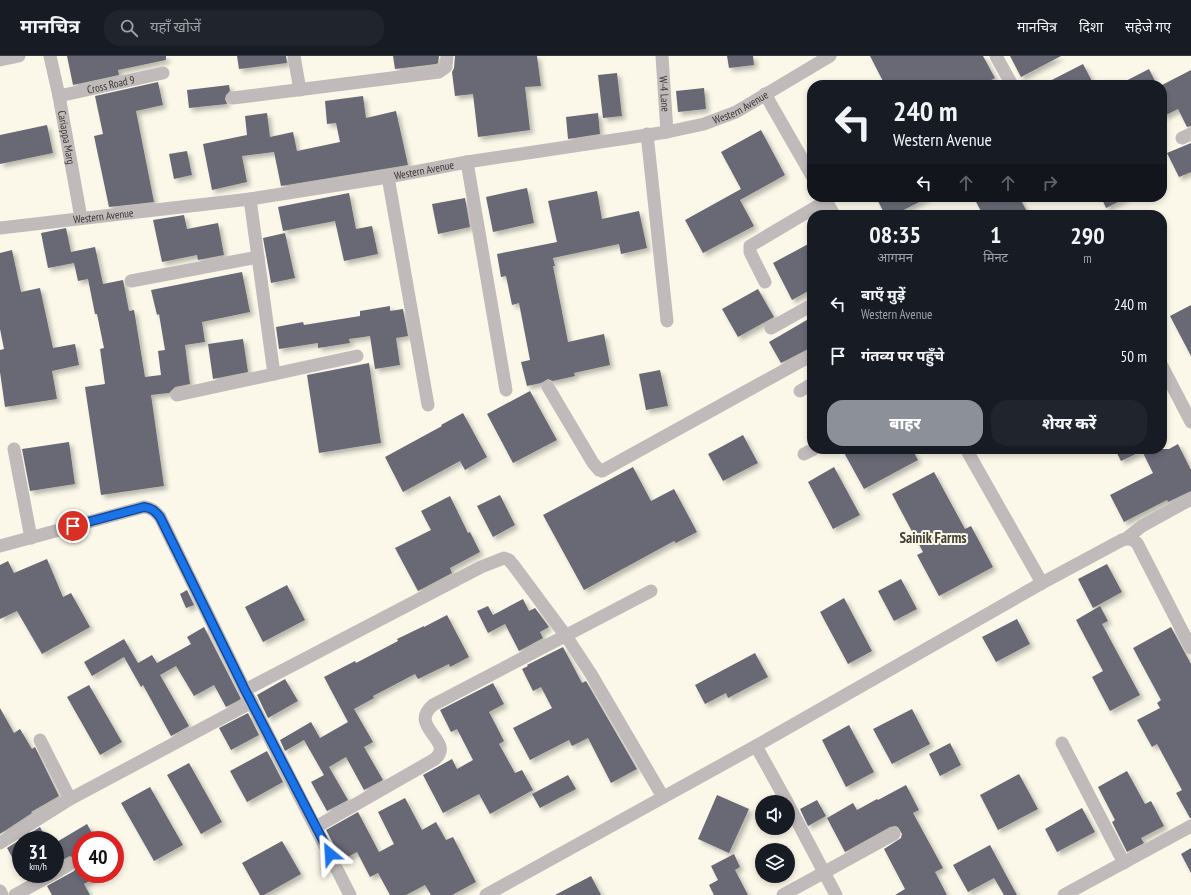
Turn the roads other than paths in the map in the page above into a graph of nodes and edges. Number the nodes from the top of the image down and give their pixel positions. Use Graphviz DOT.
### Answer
graph roads {
  1 [pos="19,56"];
  2 [pos="50,56"];
  3 [pos="294,56"];
  4 [pos="447,56"];
  5 [pos="662,56"];
  6 [pos="830,56"];
  7 [pos="996,56"];
  8 [pos="0,60"];
  9 [pos="163,73"];
  10 [pos="1009,80"];
  11 [pos="300,90"];
  12 [pos="765,94"];
  13 [pos="59,96"];
  14 [pos="233,98"];
  15 [pos="666,132"];
  16 [pos="647,134"];
  17 [pos="467,162"];
  18 [pos="807,167"];
  19 [pos="388,177"];
  20 [pos="250,198"];
  21 [pos="820,202"];
  22 [pos="807,210"];
  23 [pos="807,210"];
  24 [pos="81,218"];
  25 [pos="0,228"];
  26 [pos="258,258"];
  27 [pos="131,282"];
  28 [pos="765,282"];
  29 [pos="807,308"];
  30 [pos="667,321"];
  31 [pos="771,328"];
  32 [pos="357,356"];
  33 [pos="807,358"];
  34 [pos="274,374"];
  35 [pos="1167,377"];
  36 [pos="548,387"];
  37 [pos="807,387"];
  38 [pos="506,390"];
  39 [pos="800,391"];
  40 [pos="177,395"];
  41 [pos="428,405"];
  42 [pos="1191,422"];
  43 [pos="14,449"];
  44 [pos="969,454"];
  45 [pos="1191,499"];
  46 [pos="31,538"];
  47 [pos="1127,538"];
  48 [pos="0,546"];
  49 [pos="1042,583"];
  50 [pos="651,591"];
  51 [pos="566,636"];
  52 [pos="1191,648"];
  53 [pos="245,690"];
  54 [pos="252,702"];
  55 [pos="40,740"];
  56 [pos="1062,743"];
  57 [pos="756,746"];
  58 [pos="783,795"];
  59 [pos="663,797"];
  60 [pos="70,798"];
  61 [pos="795,818"];
  62 [pos="1191,826"];
  63 [pos="316,827"];
  64 [pos="894,834"];
  65 [pos="0,843"];
  66 [pos="1124,863"];
  67 [pos="70,864"];
  68 [pos="64,867"];
  69 [pos="824,873"];
  70 [pos="36,883"];
  71 [pos="0,891"];
  72 [pos="2,895"];
  73 [pos="15,895"];
  74 [pos="350,895"];
  75 [pos="486,895"];
  76 [pos="783,895"];
  77 [pos="836,895"];
  78 [pos="1064,895"];
  1 -- 8 [label="street"];
  2 -- 13 [label="street, Cariappa Marg"];
  3 -- 11 [label="street"];
  4 -- 11 [label="street"];
  5 -- 15 [label="street, W-4 Lane"];
  6 -- 12 [label="street, Western Avenue"];
  7 -- 10 [label="street"];
  9 -- 13 [label="street, Cross Road 9"];
  11 -- 14 [label="street"];
  12 -- 15 [label="street, Western Avenue"];
  12 -- 18 [label="street"];
  13 -- 24 [label="street, Cariappa Marg"];
  15 -- 16 [label="street, Western Avenue"];
  16 -- 17 [label="street, Western Avenue"];
  16 -- 30 [label="street"];
  17 -- 19 [label="street, Western Avenue"];
  17 -- 38 [label="street"];
  19 -- 20 [label="street, Western Avenue"];
  19 -- 41 [label="street"];
  20 -- 24 [label="street, Western Avenue"];
  20 -- 26 [label="street"];
  21 -- 22 [label="street"];
  23 -- 28 [label="street"];
  24 -- 25 [label="street, Western Avenue"];
  26 -- 27 [label="street"];
  26 -- 34 [label="street"];
  29 -- 31 [label="street"];
  32 -- 34 [label="street"];
  33 -- 36 [label="street"];
  34 -- 40 [label="street"];
  35 -- 42 [label="street"];
  37 -- 39 [label="street"];
  43 -- 46 [label="street"];
  44 -- 49 [label="street"];
  45 -- 47 [label="street"];
  46 -- 48 [label="street"];
  46 -- 53 [label="street"];
  47 -- 49 [label="street"];
  47 -- 52 [label="street"];
  49 -- 57 [label="street"];
  50 -- 51 [label="street"];
  51 -- 53 [label="street"];
  51 -- 59 [label="street"];
  51 -- 63 [label="street"];
  53 -- 54 [label="street"];
  54 -- 60 [label="street"];
  54 -- 63 [label="street"];
  55 -- 60 [label="street"];
  56 -- 66 [label="street"];
  57 -- 58 [label="street"];
  57 -- 59 [label="street"];
  59 -- 75 [label="street"];
  60 -- 65 [label="street"];
  61 -- 69 [label="street"];
  62 -- 66 [label="street"];
  63 -- 74 [label="street"];
  64 -- 69 [label="street"];
  66 -- 78 [label="street"];
  67 -- 68 [label="street"];
  69 -- 76 [label="street"];
  69 -- 77 [label="street"];
  70 -- 73 [label="street"];
  71 -- 72 [label="street"];
}
